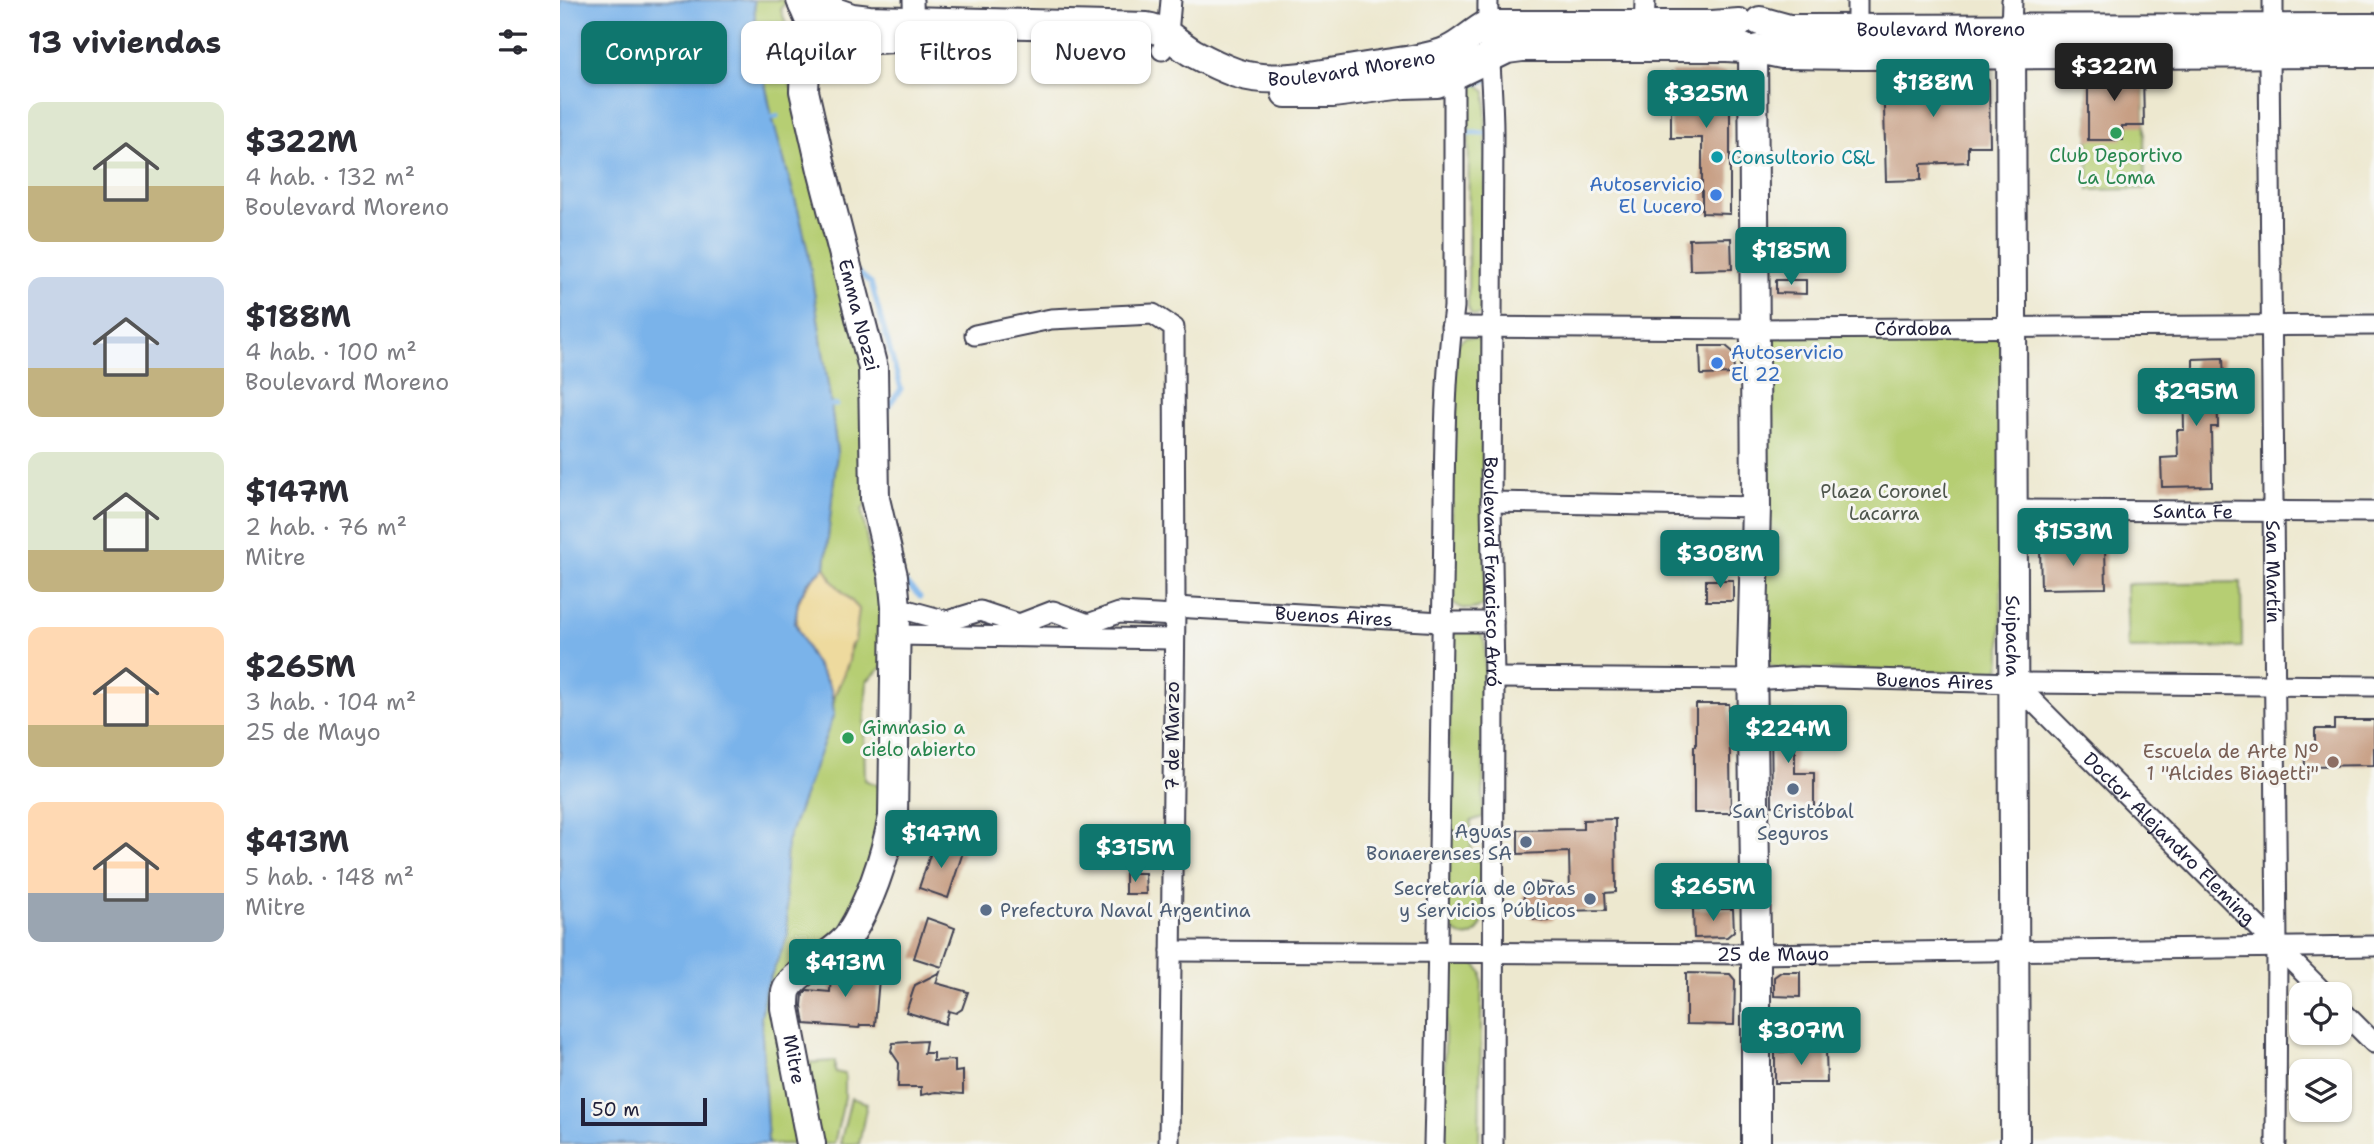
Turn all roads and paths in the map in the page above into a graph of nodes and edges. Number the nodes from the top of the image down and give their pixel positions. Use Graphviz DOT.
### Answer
graph roads {
  1 [pos="1171,0"];
  2 [pos="1857,0"];
  3 [pos="2011,0"];
  4 [pos="2273,0"];
  5 [pos="802,2"];
  6 [pos="1487,13"];
  7 [pos="913,19"];
  8 [pos="810,21"];
  9 [pos="1645,24"];
  10 [pos="1750,26"];
  11 [pos="2374,28"];
  12 [pos="881,35"];
  13 [pos="2271,41"];
  14 [pos="1165,42"];
  15 [pos="1857,42"];
  16 [pos="2011,42"];
  17 [pos="1463,43"];
  18 [pos="2374,52"];
  19 [pos="1490,57"];
  20 [pos="1454,77"];
  21 [pos="805,84"];
  22 [pos="2273,326"];
  23 [pos="2374,326"];
  24 [pos="1451,327"];
  25 [pos="1493,327"];
  26 [pos="2013,327"];
  27 [pos="1756,329"];
  28 [pos="975,335"];
  29 [pos="1491,502"];
  30 [pos="1756,508"];
  31 [pos="2013,510"];
  32 [pos="2374,512"];
  33 [pos="2274,513"];
  34 [pos="896,607"];
  35 [pos="1175,612"];
  36 [pos="1442,622"];
  37 [pos="1493,622"];
  38 [pos="896,635"];
  39 [pos="1173,639"];
  40 [pos="1494,678"];
  41 [pos="1752,680"];
  42 [pos="2015,683"];
  43 [pos="2374,685"];
  44 [pos="2275,686"];
  45 [pos="2277,946"];
  46 [pos="2374,946"];
  47 [pos="1171,951"];
  48 [pos="1439,951"];
  49 [pos="1492,952"];
  50 [pos="2015,952"];
  51 [pos="1756,954"];
  52 [pos="2313,982"];
  53 [pos="2352,1021"];
  54 [pos="2374,1043"];
  55 [pos="811,1144"];
  56 [pos="1169,1144"];
  57 [pos="1434,1144"];
  58 [pos="1493,1144"];
  59 [pos="1756,1144"];
  60 [pos="2015,1144"];
  61 [pos="2276,1144"];
  1 -- 14 [label="street"];
  2 -- 15 [label="street"];
  3 -- 16 [label="street, Suipacha"];
  4 -- 13 [label="street, San Martín"];
  5 -- 7 [label="main road, Boulevard Moreno"];
  5 -- 8 [label="main road, Emma Nozzi"];
  6 -- 9 [label="main road, Boulevard Moreno"];
  6 -- 17 [label="main road, Boulevard Moreno"];
  6 -- 19 [label="street, Boulevard Francisco Arró"];
  7 -- 12 [label="main road, Boulevard Moreno"];
  7 -- 14 [label="main road, Boulevard Moreno"];
  9 -- 10 [label="main road, Boulevard Moreno"];
  9 -- 19 [label="main road, Boulevard Moreno"];
  10 -- 15 [label="main road, Boulevard Moreno"];
  10 -- 27 [label="main road"];
  11 -- 13 [label="main road, Boulevard Moreno"];
  13 -- 16 [label="main road, Boulevard Moreno"];
  13 -- 18 [label="main road, Boulevard Moreno"];
  13 -- 22 [label="street, San Martín"];
  14 -- 17 [label="main road, Boulevard Moreno"];
  14 -- 20 [label="main road, Boulevard Moreno"];
  15 -- 16 [label="main road, Boulevard Moreno"];
  16 -- 26 [label="main road, Suipacha"];
  17 -- 20 [label="street"];
  19 -- 20 [label="main road, Boulevard Moreno"];
  19 -- 25 [label="street, Boulevard Francisco Arró"];
  20 -- 24 [label="street"];
  21 -- 34 [label="main road, Emma Nozzi"];
  22 -- 23 [label="street, Córdoba"];
  22 -- 26 [label="street, Córdoba"];
  22 -- 33 [label="street, San Martín"];
  24 -- 25 [label="street, Córdoba"];
  24 -- 36 [label="street"];
  25 -- 27 [label="street, Córdoba"];
  25 -- 29 [label="street, Boulevard Francisco Arró"];
  26 -- 27 [label="street, Córdoba"];
  26 -- 31 [label="main road, Suipacha"];
  27 -- 30 [label="main road"];
  28 -- 35 [label="street, 7 de Marzo"];
  29 -- 30 [label="street"];
  29 -- 37 [label="street, Boulevard Francisco Arró"];
  30 -- 41 [label="main road"];
  31 -- 33 [label="street, Santa Fe"];
  31 -- 42 [label="main road, Suipacha"];
  32 -- 33 [label="street, Santa Fe"];
  33 -- 44 [label="street, San Martín"];
  34 -- 35 [label="street, Buenos Aires"];
  34 -- 38 [label="main road, Emma Nozzi"];
  35 -- 36 [label="street, Buenos Aires"];
  35 -- 39 [label="street, 7 de Marzo"];
  36 -- 37 [label="street, Buenos Aires"];
  36 -- 48 [label="street"];
  37 -- 40 [label="street, Boulevard Francisco Arró"];
  38 -- 39 [label="street"];
  38 -- 55 [label="main road, Mitre"];
  39 -- 47 [label="street, 7 de Marzo"];
  40 -- 41 [label="street, Buenos Aires"];
  40 -- 49 [label="street, Boulevard Francisco Arró"];
  41 -- 42 [label="street, Buenos Aires"];
  41 -- 51 [label="main road"];
  42 -- 44 [label="street, Buenos Aires"];
  42 -- 45 [label="street, Doctor Alejandro Fleming"];
  42 -- 50 [label="main road, Suipacha"];
  43 -- 44 [label="street, Buenos Aires"];
  44 -- 45 [label="street, San Martín"];
  45 -- 46 [label="street, 25 de Mayo"];
  45 -- 50 [label="street, 25 de Mayo"];
  45 -- 52 [label="street, Doctor Alejandro Fleming"];
  45 -- 61 [label="street, San Martín"];
  47 -- 48 [label="street, 25 de Mayo"];
  47 -- 56 [label="street, 7 de Marzo"];
  48 -- 49 [label="street, 25 de Mayo"];
  48 -- 57 [label="street"];
  49 -- 51 [label="street, 25 de Mayo"];
  49 -- 58 [label="street, Boulevard Francisco Arró"];
  50 -- 51 [label="street, 25 de Mayo"];
  50 -- 60 [label="main road, Suipacha"];
  51 -- 59 [label="main road"];
  53 -- 54 [label="street"];
}
